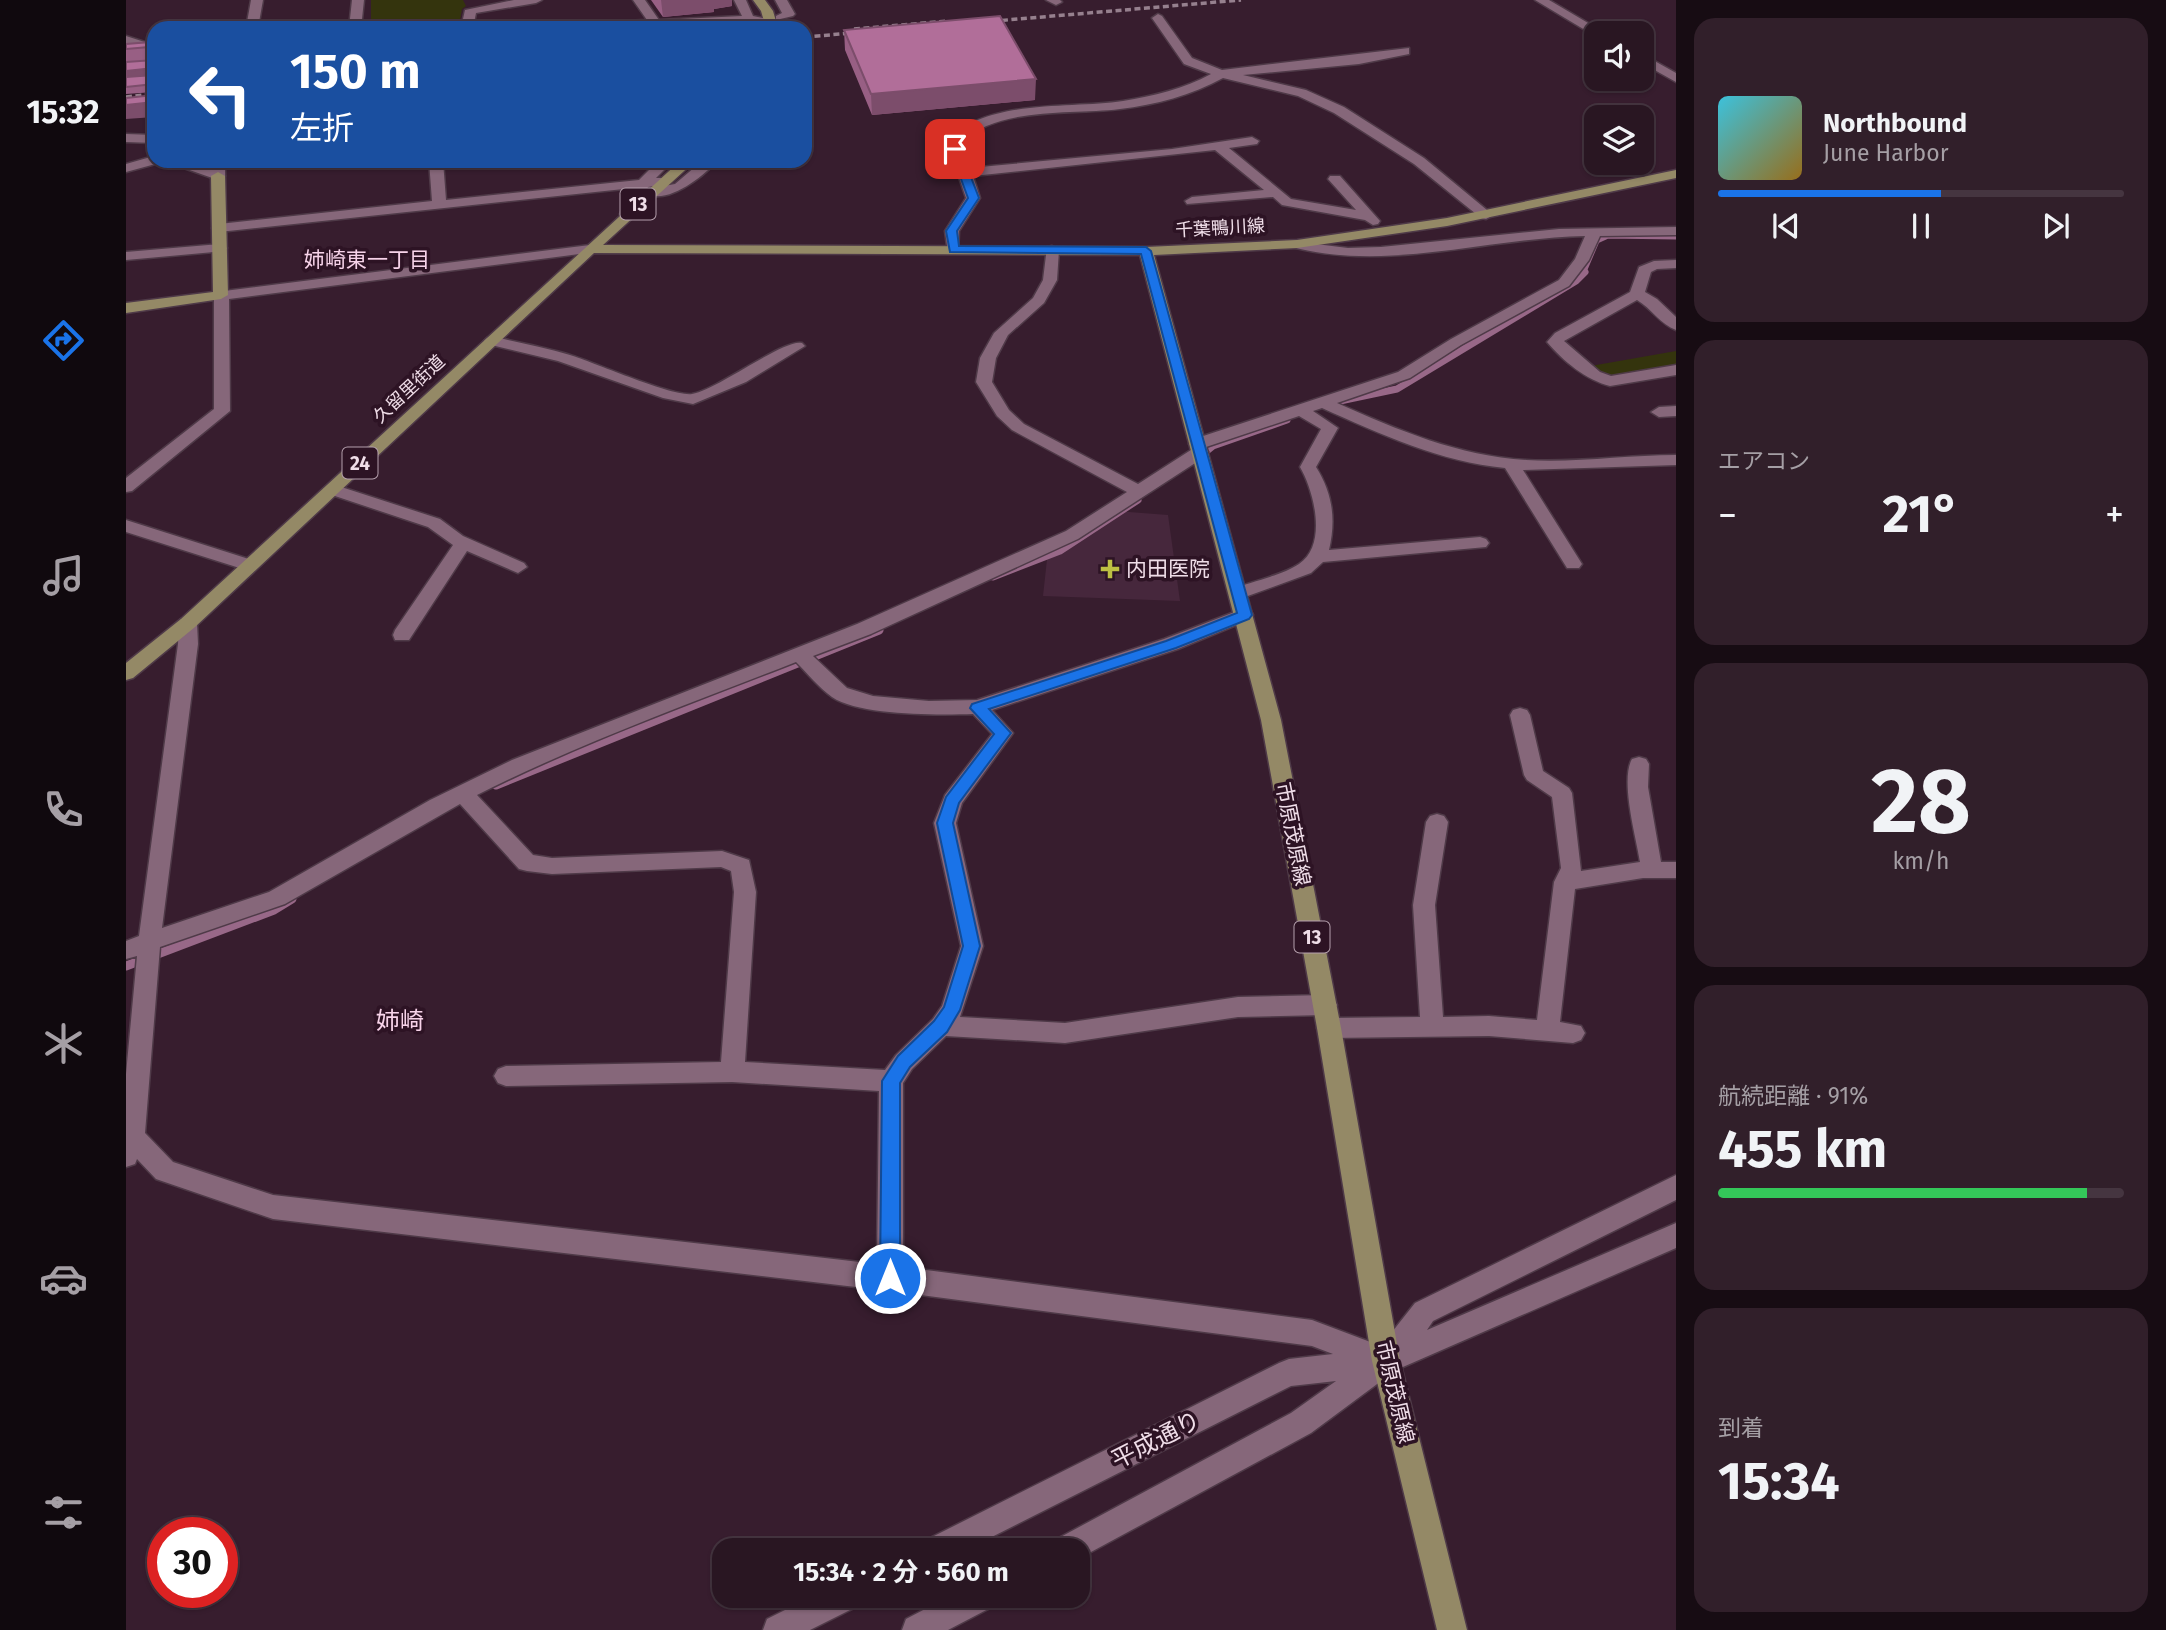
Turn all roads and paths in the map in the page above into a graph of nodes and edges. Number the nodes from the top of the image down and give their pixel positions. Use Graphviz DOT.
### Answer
graph roads {
  1 [pos="257,0"];
  2 [pos="358,0"];
  3 [pos="536,0"];
  4 [pos="639,0"];
  5 [pos="740,0"];
  6 [pos="760,0"];
  7 [pos="781,0"];
  8 [pos="1541,0"];
  9 [pos="1158,18"];
  10 [pos="253,21"];
  11 [pos="356,21"];
  12 [pos="468,21"];
  13 [pos="654,21"];
  14 [pos="705,21"];
  15 [pos="774,21"];
  16 [pos="779,21"];
  17 [pos="1584,24"];
  18 [pos="134,28"];
  19 [pos="126,39"];
  20 [pos="147,46"];
  21 [pos="1405,51"];
  22 [pos="1654,65"];
  23 [pos="1221,74"];
  24 [pos="1676,78"];
  25 [pos="126,138"];
  26 [pos="147,139"];
  27 [pos="1252,141"];
  28 [pos="1219,147"];
  29 [pos="147,162"];
  30 [pos="126,167"];
  31 [pos="218,168"];
  32 [pos="436,168"];
  33 [pos="661,168"];
  34 [pos="680,168"];
  35 [pos="702,168"];
  36 [pos="964,173"];
  37 [pos="1676,174"];
  38 [pos="1335,179"];
  39 [pos="647,187"];
  40 [pos="1275,192"];
  41 [pos="1192,201"];
  42 [pos="439,205"];
  43 [pos="1486,215"];
  44 [pos="1370,217"];
  45 [pos="219,228"];
  46 [pos="1676,231"];
  47 [pos="1384,233"];
  48 [pos="1594,233"];
  49 [pos="1297,244"];
  50 [pos="220,247"];
  51 [pos="590,249"];
  52 [pos="953,250"];
  53 [pos="1052,250"];
  54 [pos="1146,251"];
  55 [pos="126,256"];
  56 [pos="1676,264"];
  57 [pos="1637,294"];
  58 [pos="222,295"];
  59 [pos="126,308"];
  60 [pos="1676,325"];
  61 [pos="492,341"];
  62 [pos="797,346"];
  63 [pos="1676,370"];
  64 [pos="1323,402"];
  65 [pos="1301,410"];
  66 [pos="1199,448"];
  67 [pos="1674,463"];
  68 [pos="1511,464"];
  69 [pos="126,487"];
  70 [pos="332,489"];
  71 [pos="1138,491"];
  72 [pos="126,526"];
  73 [pos="1480,542"];
  74 [pos="464,543"];
  75 [pos="1318,557"];
  76 [pos="1573,564"];
  77 [pos="249,565"];
  78 [pos="518,567"];
  79 [pos="1238,593"];
  80 [pos="1244,615"];
  81 [pos="187,623"];
  82 [pos="402,635"];
  83 [pos="800,655"];
  84 [pos="126,673"];
  85 [pos="978,708"];
  86 [pos="1520,715"];
  87 [pos="1639,764"];
  88 [pos="463,793"];
  89 [pos="1437,822"];
  90 [pos="1652,870"];
  91 [pos="1676,870"];
  92 [pos="1565,881"];
  93 [pos="149,943"];
  94 [pos="126,950"];
  95 [pos="1325,1004"];
  96 [pos="941,1026"];
  97 [pos="1432,1026"];
  98 [pos="1329,1028"];
  99 [pos="1547,1031"];
  100 [pos="1573,1033"];
  101 [pos="732,1072"];
  102 [pos="506,1076"];
  103 [pos="891,1081"];
  104 [pos="128,1139"];
  105 [pos="1676,1187"];
  106 [pos="1676,1236"];
  107 [pos="890,1278"];
  108 [pos="1386,1362"];
  109 [pos="960,1538"];
  110 [pos="1087,1538"];
  111 [pos="821,1608"];
  112 [pos="958,1608"];
  113 [pos="778,1630"];
  114 [pos="917,1630"];
  115 [pos="1452,1630"];
  1 -- 10 [label="street"];
  2 -- 11 [label="street"];
  3 -- 12 [label="street"];
  4 -- 13 [label="street"];
  5 -- 14 [label="street"];
  6 -- 15 [label="main road"];
  7 -- 16 [label="street"];
  8 -- 17 [label="street"];
  9 -- 23 [label="street"];
  18 -- 19 [label="street"];
  19 -- 20 [label="street"];
  21 -- 23 [label="street"];
  22 -- 24 [label="street"];
  23 -- 36 [label="street"];
  23 -- 43 [label="street"];
  25 -- 26 [label="street"];
  27 -- 28 [label="street"];
  28 -- 36 [label="street"];
  28 -- 40 [label="street"];
  29 -- 30 [label="street"];
  31 -- 45 [label="main road"];
  32 -- 42 [label="street"];
  33 -- 39 [label="street"];
  34 -- 39 [label="main road, 久留里街道 / 13"];
  35 -- 39 [label="street"];
  36 -- 52 [label="street"];
  37 -- 43 [label="main road, 千葉鴨川線"];
  38 -- 44 [label="street"];
  39 -- 42 [label="street"];
  39 -- 51 [label="main road, 久留里街道 / 13"];
  40 -- 41 [label="street"];
  40 -- 44 [label="street"];
  42 -- 45 [label="street"];
  43 -- 47 [label="main road, 千葉鴨川線"];
  44 -- 47 [label="street"];
  45 -- 50 [label="main road"];
  46 -- 48 [label="street"];
  47 -- 49 [label="main road, 千葉鴨川線"];
  48 -- 49 [label="street"];
  48 -- 64 [label="street"];
  49 -- 54 [label="main road, 千葉鴨川線"];
  50 -- 55 [label="street"];
  50 -- 58 [label="main road"];
  51 -- 52 [label="main road, 千葉鴨川線"];
  51 -- 58 [label="street"];
  51 -- 61 [label="main road, 久留里街道 / 24"];
  52 -- 53 [label="main road, 千葉鴨川線"];
  53 -- 54 [label="main road, 千葉鴨川線"];
  53 -- 71 [label="street"];
  54 -- 66 [label="main road, 市原茂原線 / 13"];
  56 -- 57 [label="street"];
  57 -- 60 [label="street"];
  57 -- 63 [label="street"];
  58 -- 59 [label="main road"];
  58 -- 69 [label="street"];
  61 -- 62 [label="street"];
  61 -- 70 [label="main road, 久留里街道 / 24"];
  64 -- 65 [label="street"];
  64 -- 68 [label="street"];
  65 -- 66 [label="street"];
  65 -- 75 [label="street"];
  66 -- 71 [label="street"];
  66 -- 79 [label="main road, 市原茂原線 / 13"];
  67 -- 68 [label="street"];
  68 -- 76 [label="street"];
  70 -- 74 [label="street"];
  70 -- 77 [label="main road, 久留里街道 / 24"];
  71 -- 83 [label="street"];
  72 -- 77 [label="street"];
  73 -- 75 [label="street"];
  74 -- 78 [label="street"];
  74 -- 82 [label="street"];
  75 -- 79 [label="street"];
  77 -- 81 [label="main road, 久留里街道 / 24"];
  79 -- 80 [label="main road, 市原茂原線 / 13"];
  80 -- 85 [label="street"];
  80 -- 95 [label="main road, 市原茂原線 / 13"];
  81 -- 84 [label="main road, 久留里街道 / 24"];
  81 -- 93 [label="street"];
  83 -- 85 [label="street"];
  83 -- 88 [label="street"];
  85 -- 96 [label="street"];
  86 -- 92 [label="street"];
  87 -- 90 [label="street"];
  88 -- 93 [label="street"];
  88 -- 101 [label="street"];
  89 -- 97 [label="street"];
  90 -- 91 [label="street"];
  90 -- 92 [label="street"];
  92 -- 99 [label="street"];
  93 -- 94 [label="street"];
  93 -- 104 [label="street"];
  95 -- 96 [label="street"];
  95 -- 98 [label="main road, 市原茂原線 / 13"];
  96 -- 103 [label="street"];
  97 -- 98 [label="street"];
  97 -- 99 [label="street"];
  98 -- 108 [label="main road, 市原茂原線 / 13"];
  99 -- 100 [label="street"];
  101 -- 102 [label="street"];
  101 -- 103 [label="street"];
  103 -- 107 [label="street"];
  104 -- 107 [label="street"];
  105 -- 108 [label="street, 平成通り"];
  106 -- 108 [label="street, 平成通り"];
  107 -- 108 [label="street"];
  108 -- 109 [label="street, 平成通り"];
  108 -- 110 [label="street, 平成通り"];
  108 -- 115 [label="main road, 市原茂原線 / 13"];
  111 -- 113 [label="street"];
  112 -- 114 [label="street"];
}
